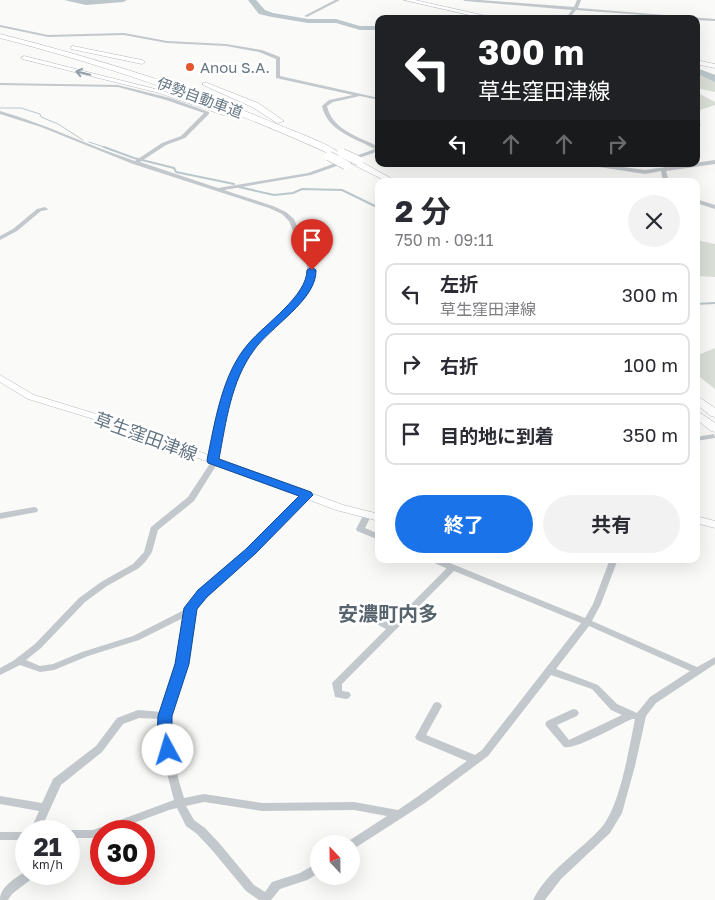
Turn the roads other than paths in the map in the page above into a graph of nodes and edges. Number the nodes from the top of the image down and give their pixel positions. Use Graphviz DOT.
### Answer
graph roads {
  1 [pos="338,0"];
  2 [pos="399,0"];
  3 [pos="407,0"];
  4 [pos="465,0"];
  5 [pos="579,0"];
  6 [pos="575,9"];
  7 [pos="467,15"];
  8 [pos="477,15"];
  9 [pos="570,15"];
  10 [pos="651,15"];
  11 [pos="306,16"];
  12 [pos="700,19"];
  13 [pos="715,20"];
  14 [pos="0,26"];
  15 [pos="0,36"];
  16 [pos="24,58"];
  17 [pos="142,62"];
  18 [pos="700,64"];
  19 [pos="715,67"];
  20 [pos="0,84"];
  21 [pos="206,84"];
  22 [pos="358,95"];
  23 [pos="375,98"];
  24 [pos="0,112"];
  25 [pos="263,126"];
  26 [pos="375,147"];
  27 [pos="375,150"];
  28 [pos="340,153"];
  29 [pos="139,161"];
  30 [pos="715,162"];
  31 [pos="700,164"];
  32 [pos="613,167"];
  33 [pos="682,167"];
  34 [pos="663,170"];
  35 [pos="380,178"];
  36 [pos="382,178"];
  37 [pos="665,178"];
  38 [pos="217,189"];
  39 [pos="700,202"];
  40 [pos="715,207"];
  41 [pos="45,209"];
  42 [pos="0,238"];
  43 [pos="0,378"];
  44 [pos="700,401"];
  45 [pos="715,414"];
  46 [pos="700,417"];
  47 [pos="714,433"];
  48 [pos="700,438"];
  49 [pos="214,461"];
  50 [pos="307,495"];
  51 [pos="34,510"];
  52 [pos="0,516"];
  53 [pos="367,516"];
  54 [pos="375,517"];
  55 [pos="700,520"];
  56 [pos="715,525"];
  57 [pos="375,535"];
  58 [pos="443,563"];
  59 [pos="612,563"];
  60 [pos="451,566"];
  61 [pos="190,611"];
  62 [pos="370,617"];
  63 [pos="587,622"];
  64 [pos="392,628"];
  65 [pos="715,660"];
  66 [pos="19,661"];
  67 [pos="550,670"];
  68 [pos="698,671"];
  69 [pos="0,672"];
  70 [pos="346,695"];
  71 [pos="437,706"];
  72 [pos="574,713"];
  73 [pos="165,716"];
  74 [pos="636,717"];
  75 [pos="476,760"];
  76 [pos="0,800"];
  77 [pos="180,802"];
  78 [pos="46,808"];
  79 [pos="398,814"];
  80 [pos="40,820"];
  81 [pos="80,834"];
  82 [pos="0,836"];
  83 [pos="15,836"];
  84 [pos="360,839"];
  85 [pos="310,872"];
  86 [pos="16,885"];
  87 [pos="2,900"];
  88 [pos="265,900"];
  89 [pos="540,900"];
  1 -- 11 [label="street"];
  2 -- 7 [label="main road"];
  3 -- 8 [label="main road"];
  4 -- 6 [label="street"];
  5 -- 6 [label="street"];
  6 -- 9 [label="street"];
  6 -- 10 [label="street"];
  12 -- 13 [label="street"];
  14 -- 22 [label="street"];
  15 -- 17 [label="highway"];
  15 -- 25 [label="highway, 伊勢自動車道"];
  15 -- 28 [label="highway, 伊勢自動車道"];
  25 -- 16 [label="highway, one-way"];
  18 -- 19 [label="main road"];
  20 -- 29 [label="street"];
  21 -- 28 [label="highway"];
  22 -- 23 [label="street"];
  22 -- 26 [label="street"];
  24 -- 29 [label="street"];
  25 -- 35 [label="highway, 伊勢自動車道, bridge"];
  27 -- 38 [label="street"];
  28 -- 36 [label="highway, 伊勢自動車道, bridge"];
  29 -- 38 [label="street"];
  30 -- 31 [label="street"];
  32 -- 34 [label="street"];
  33 -- 34 [label="street"];
  34 -- 37 [label="street"];
  38 -- 49 [label="street"];
  39 -- 40 [label="street"];
  41 -- 42 [label="street"];
  43 -- 49 [label="main road, 草生窪田津線"];
  44 -- 45 [label="highway"];
  46 -- 47 [label="highway"];
  47 -- 48 [label="street"];
  49 -- 50 [label="main road, 草生窪田津線"];
  49 -- 66 [label="street"];
  50 -- 53 [label="main road, 草生窪田津線"];
  50 -- 61 [label="street"];
  51 -- 52 [label="street"];
  53 -- 54 [label="main road, 草生窪田津線"];
  53 -- 57 [label="street"];
  55 -- 56 [label="main road"];
  58 -- 60 [label="street"];
  59 -- 63 [label="street"];
  60 -- 63 [label="street"];
  60 -- 64 [label="street"];
  61 -- 66 [label="street"];
  61 -- 73 [label="street"];
  62 -- 64 [label="street"];
  63 -- 67 [label="street"];
  63 -- 68 [label="street"];
  64 -- 70 [label="street"];
  65 -- 68 [label="street"];
  66 -- 69 [label="street"];
  67 -- 74 [label="street"];
  67 -- 75 [label="street"];
  68 -- 74 [label="street"];
  71 -- 75 [label="street"];
  72 -- 74 [label="street"];
  73 -- 77 [label="street"];
  73 -- 78 [label="street"];
  74 -- 89 [label="street"];
  75 -- 79 [label="street"];
  76 -- 78 [label="street"];
  77 -- 79 [label="street"];
  77 -- 81 [label="street"];
  77 -- 88 [label="street"];
  78 -- 80 [label="street"];
  79 -- 84 [label="street"];
  82 -- 83 [label="street"];
  85 -- 88 [label="street"];
  86 -- 87 [label="street"];
}
